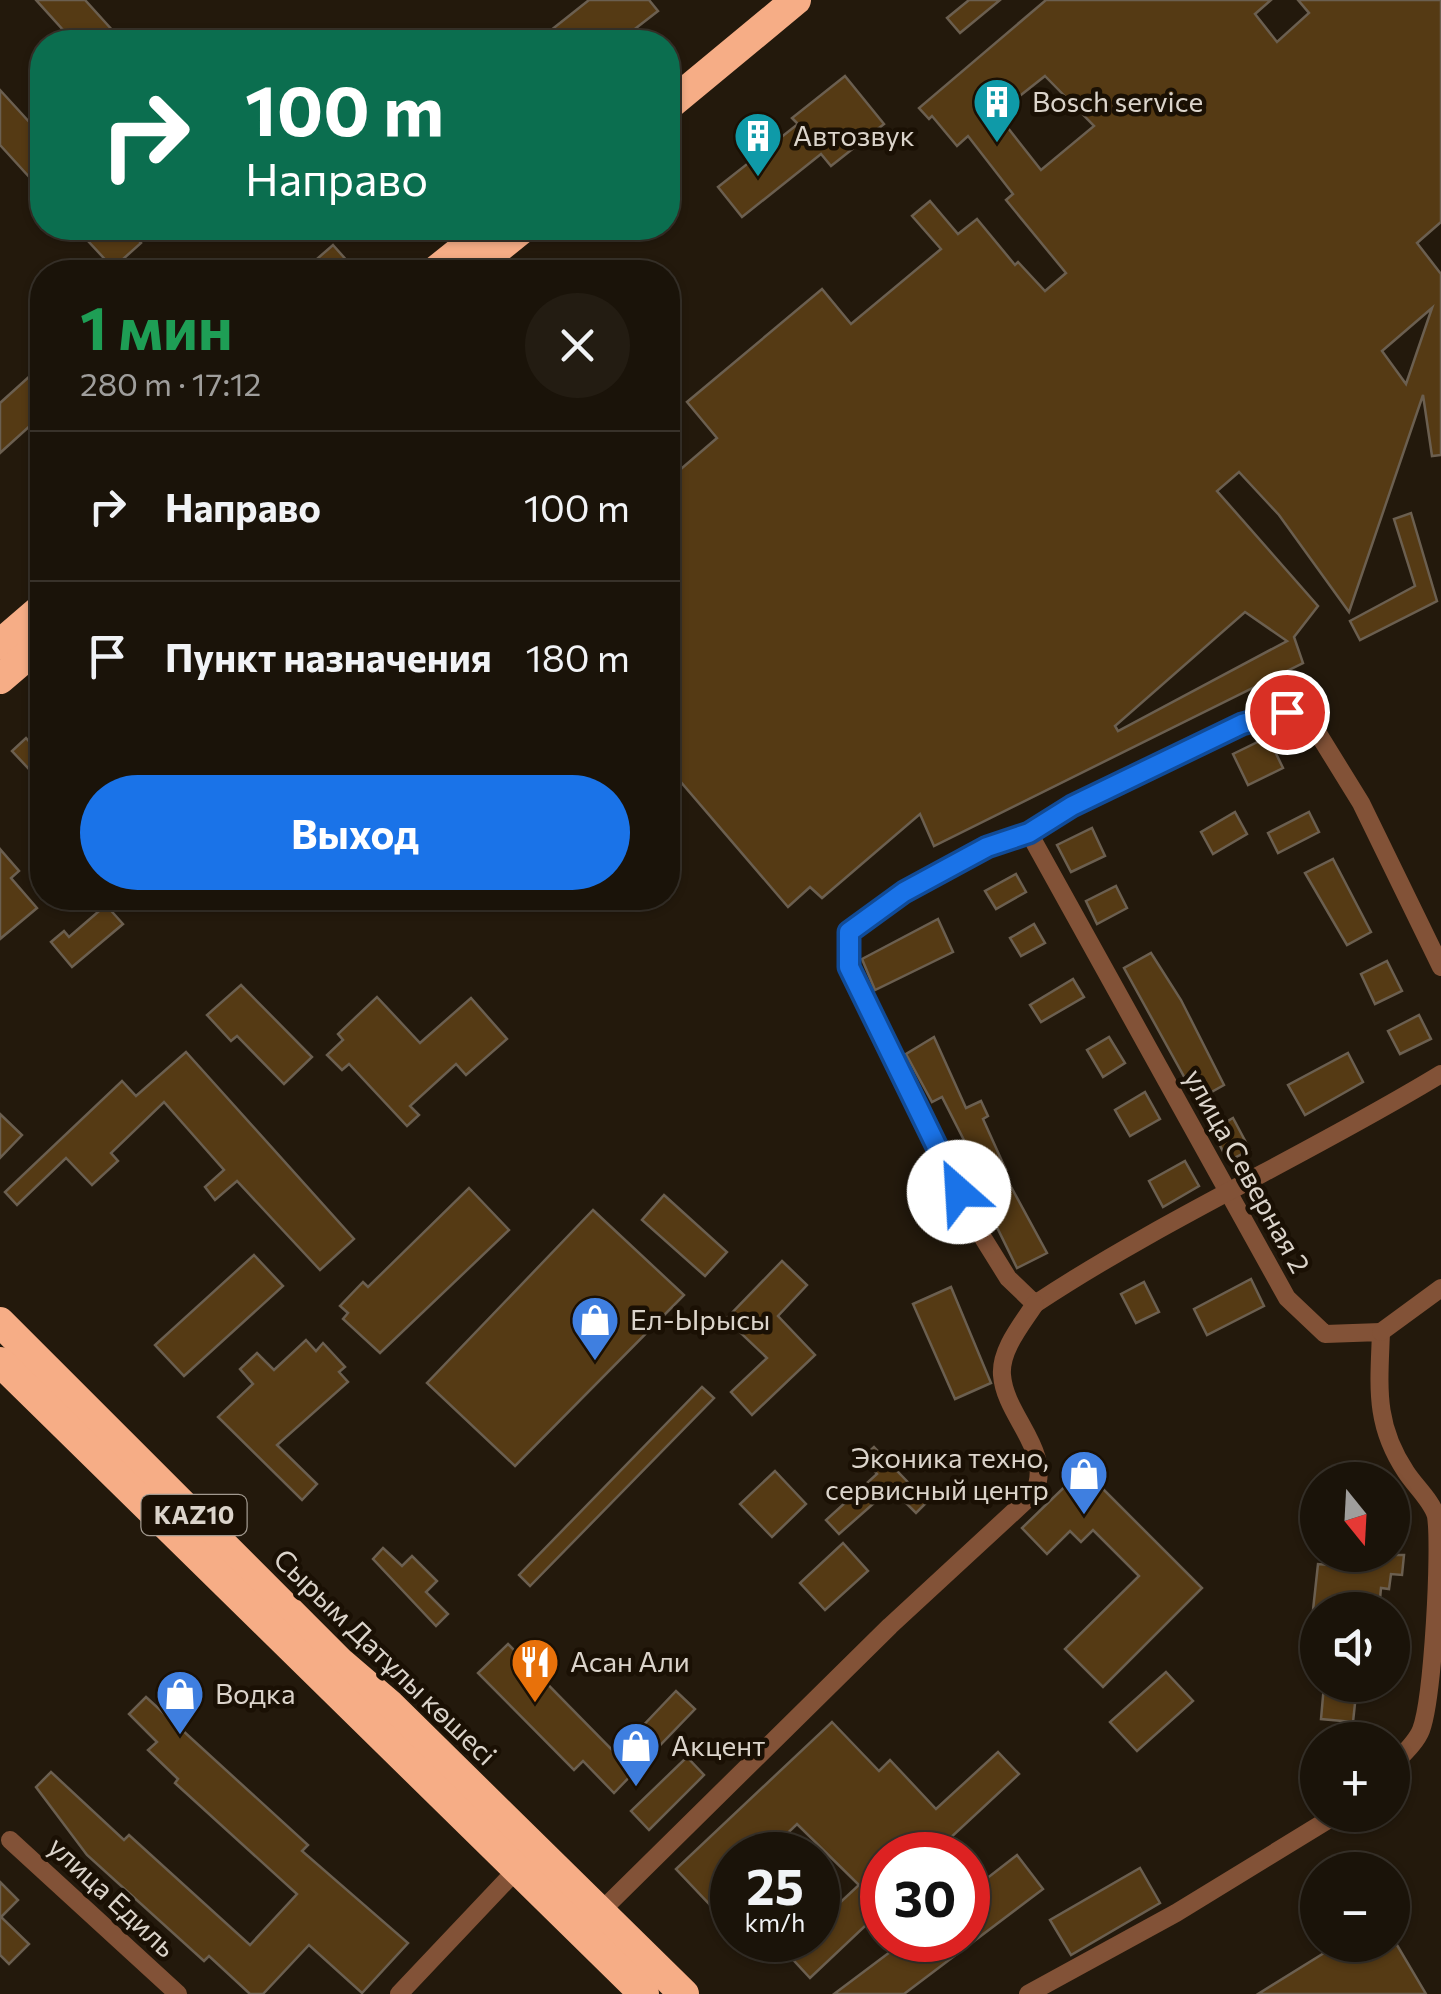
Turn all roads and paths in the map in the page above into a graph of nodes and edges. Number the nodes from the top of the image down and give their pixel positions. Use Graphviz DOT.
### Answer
graph roads {
  1 [pos="763,0"];
  2 [pos="796,0"];
  3 [pos="680,69"];
  4 [pos="680,96"];
  5 [pos="474,240"];
  6 [pos="508,240"];
  7 [pos="449,260"];
  8 [pos="484,260"];
  9 [pos="30,618"];
  10 [pos="0,644"];
  11 [pos="30,653"];
  12 [pos="0,679"];
  13 [pos="1029,833"];
  14 [pos="1441,967"];
  15 [pos="1441,1074"];
  16 [pos="1226,1192"];
  17 [pos="1441,1288"];
  18 [pos="1034,1304"];
  19 [pos="0,1322"];
  20 [pos="1382,1332"];
  21 [pos="0,1362"];
  22 [pos="1410,1745"];
  23 [pos="1310,1832"];
  24 [pos="10,1840"];
  25 [pos="526,1859"];
  26 [pos="590,1922"];
  27 [pos="178,1994"];
  28 [pos="399,1994"];
  29 [pos="644,1994"];
  30 [pos="684,1994"];
  31 [pos="1028,1994"];
  1 -- 3 [label="highway"];
  2 -- 4 [label="highway"];
  5 -- 7 [label="highway"];
  6 -- 8 [label="highway"];
  9 -- 10 [label="highway"];
  11 -- 12 [label="highway"];
  13 -- 14 [label="street"];
  13 -- 16 [label="street, улица Северная 2"];
  13 -- 18 [label="street"];
  15 -- 16 [label="street"];
  16 -- 18 [label="street"];
  16 -- 20 [label="street, улица Северная 2"];
  17 -- 20 [label="street"];
  18 -- 26 [label="street"];
  19 -- 25 [label="highway, Сырым Датұлы көшесі / KAZ10"];
  20 -- 22 [label="street"];
  21 -- 25 [label="highway, Сырым Датұлы көшесі / KAZ10"];
  23 -- 31 [label="street"];
  24 -- 27 [label="street, улица Едиль"];
  25 -- 26 [label="highway, Сырым Датұлы көшесі / KAZ10"];
  25 -- 28 [label="street"];
  26 -- 29 [label="highway, Сырым Датұлы көшесі / KAZ10"];
  26 -- 30 [label="highway, Сырым Датұлы көшесі / KAZ10"];
}
